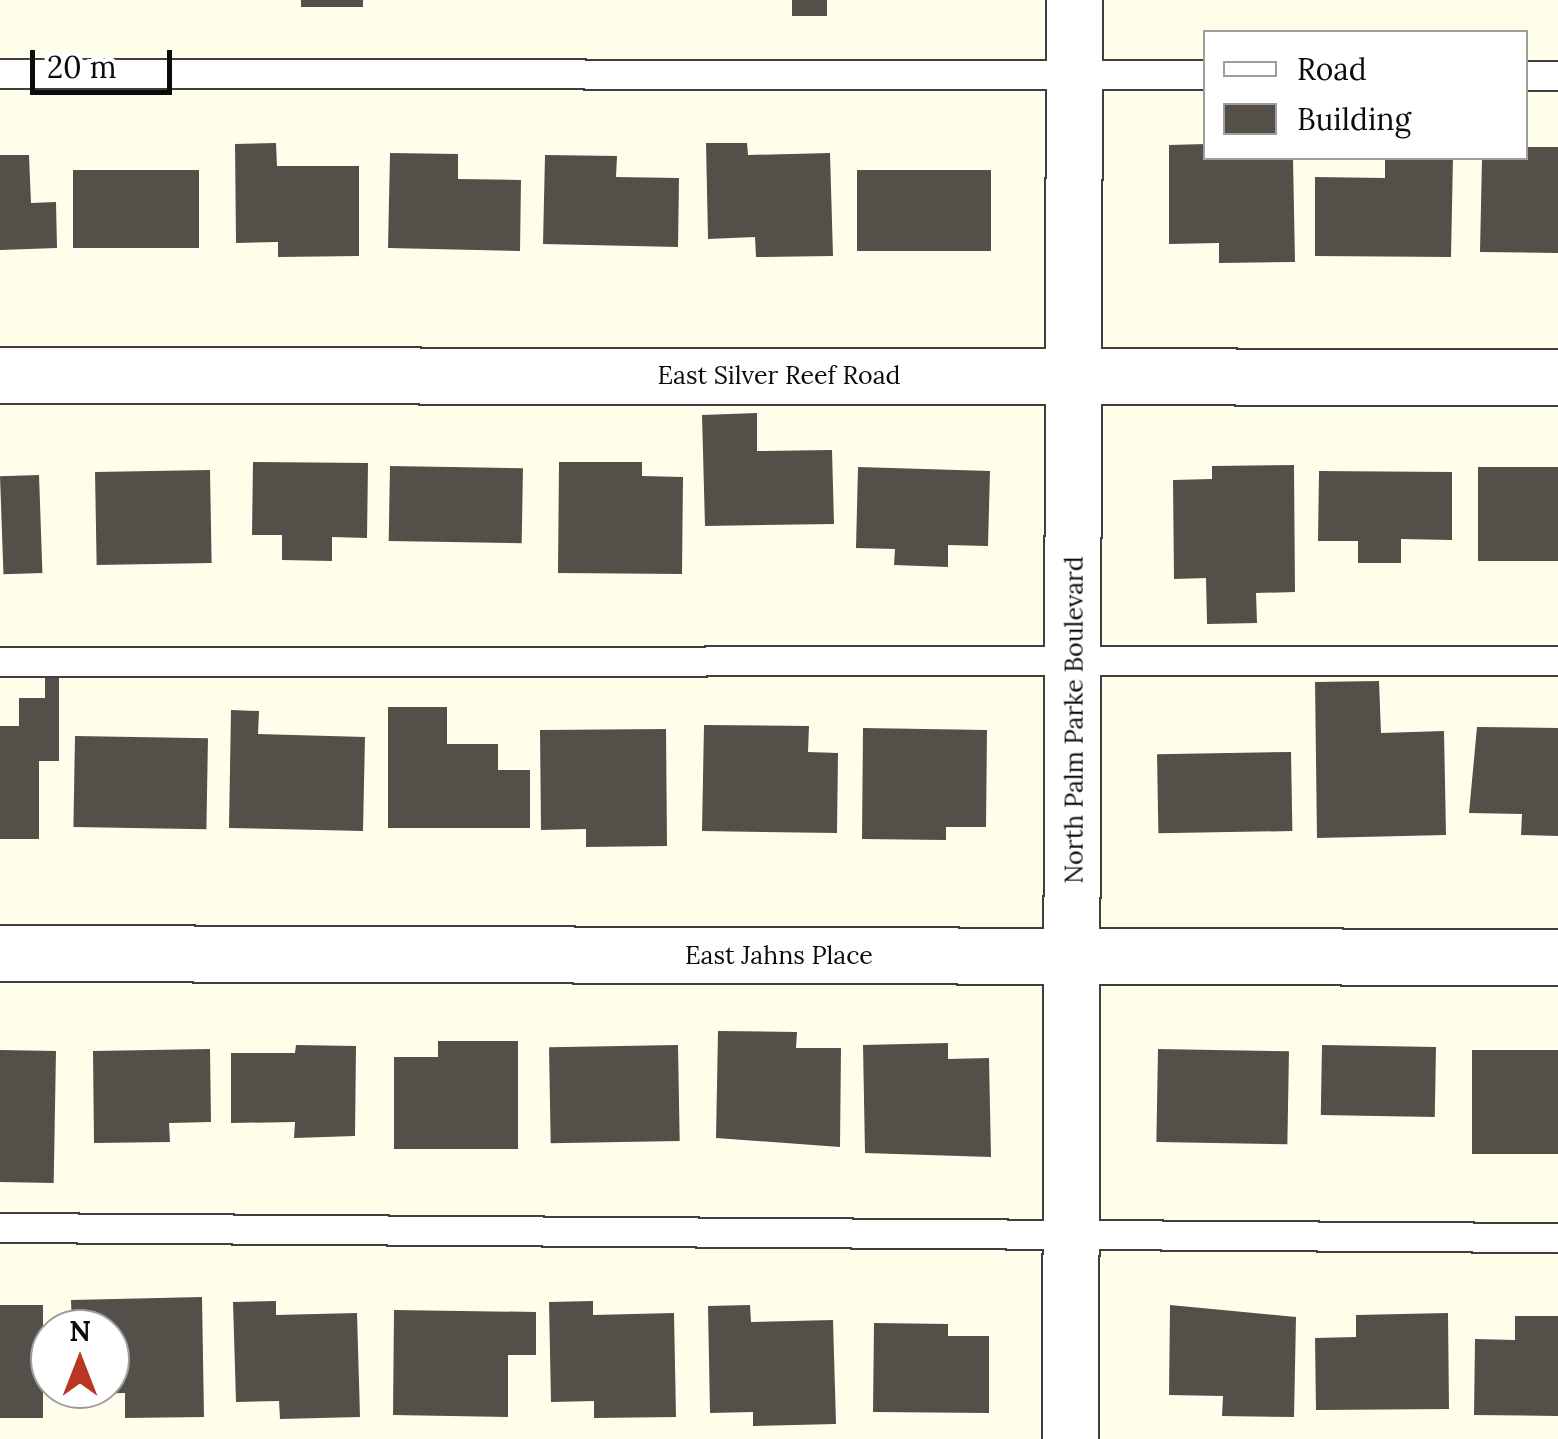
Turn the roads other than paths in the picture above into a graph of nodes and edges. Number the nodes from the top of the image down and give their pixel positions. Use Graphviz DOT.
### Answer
graph roads {
  1 [pos="1074,0"];
  2 [pos="0,74"];
  3 [pos="1074,74"];
  4 [pos="1203,75"];
  5 [pos="1528,76"];
  6 [pos="1558,76"];
  7 [pos="0,375"];
  8 [pos="1074,375"];
  9 [pos="1558,376"];
  10 [pos="1074,656"];
  11 [pos="1558,660"];
  12 [pos="0,662"];
  13 [pos="0,953"];
  14 [pos="1074,956"];
  15 [pos="1558,957"];
  16 [pos="0,1228"];
  17 [pos="1072,1230"];
  18 [pos="1558,1238"];
  19 [pos="1070,1439"];
  1 -- 3 [label="street, North Palm Parke Boulevard"];
  2 -- 3 [label="lane"];
  3 -- 4 [label="lane"];
  3 -- 8 [label="street, North Palm Parke Boulevard"];
  5 -- 6 [label="lane"];
  7 -- 8 [label="street, East Silver Reef Road"];
  8 -- 9 [label="street, East Silver Reef Road"];
  8 -- 10 [label="street, North Palm Parke Boulevard"];
  10 -- 11 [label="lane"];
  10 -- 12 [label="lane"];
  10 -- 14 [label="street, North Palm Parke Boulevard"];
  13 -- 14 [label="street, East Jahns Place"];
  14 -- 15 [label="street, East Jahns Place"];
  14 -- 17 [label="street, North Palm Parke Boulevard"];
  16 -- 17 [label="lane"];
  17 -- 18 [label="lane"];
  17 -- 19 [label="street, North Palm Parke Boulevard"];
}
